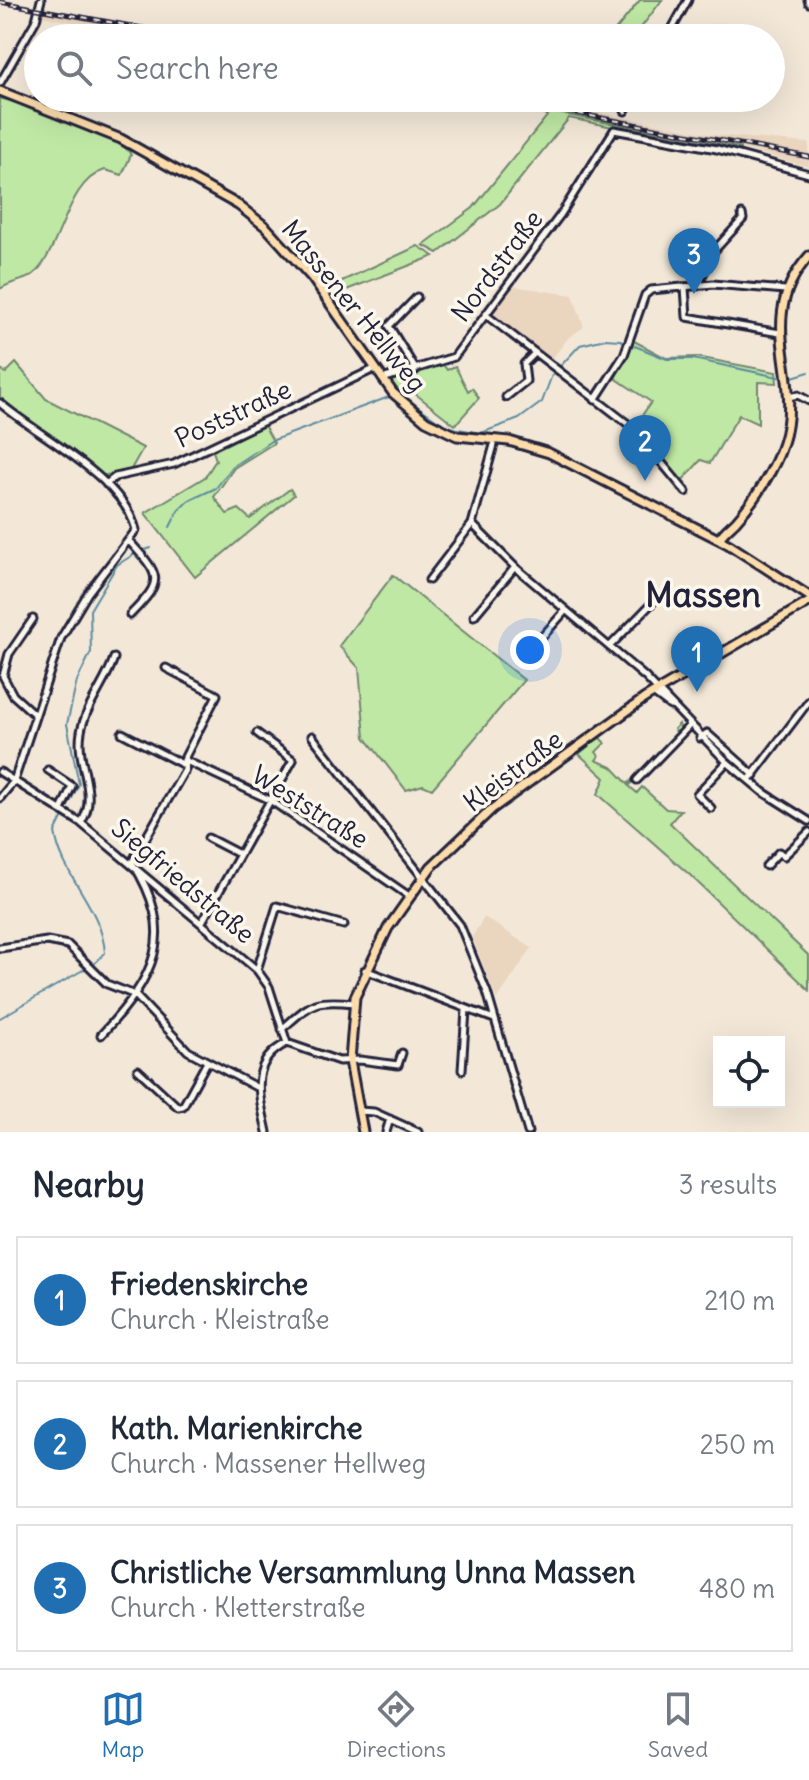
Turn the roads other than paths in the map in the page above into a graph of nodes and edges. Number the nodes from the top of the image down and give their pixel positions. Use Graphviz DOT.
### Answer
graph roads {
  1 [pos="41,0"];
  2 [pos="688,0"];
  3 [pos="34,24"];
  4 [pos="675,24"];
  5 [pos="24,41"];
  6 [pos="0,83"];
  7 [pos="0,91"];
  8 [pos="24,101"];
  9 [pos="53,112"];
  10 [pos="809,174"];
  11 [pos="742,214"];
  12 [pos="692,243"];
  13 [pos="712,253"];
  14 [pos="809,256"];
  15 [pos="698,286"];
  16 [pos="685,287"];
  17 [pos="785,290"];
  18 [pos="417,297"];
  19 [pos="486,315"];
  20 [pos="780,333"];
  21 [pos="535,353"];
  22 [pos="374,369"];
  23 [pos="416,370"];
  24 [pos="382,379"];
  25 [pos="506,397"];
  26 [pos="787,397"];
  27 [pos="595,400"];
  28 [pos="809,401"];
  29 [pos="0,403"];
  30 [pos="494,445"];
  31 [pos="106,484"];
  32 [pos="686,492"];
  33 [pos="735,521"];
  34 [pos="472,524"];
  35 [pos="719,539"];
  36 [pos="129,541"];
  37 [pos="728,544"];
  38 [pos="515,567"];
  39 [pos="429,580"];
  40 [pos="656,599"];
  41 [pos="809,599"];
  42 [pos="566,610"];
  43 [pos="130,615"];
  44 [pos="474,616"];
  45 [pos="33,619"];
  46 [pos="610,646"];
  47 [pos="525,656"];
  48 [pos="114,658"];
  49 [pos="166,668"];
  50 [pos="655,691"];
  51 [pos="809,701"];
  52 [pos="34,714"];
  53 [pos="689,726"];
  54 [pos="122,733"];
  55 [pos="257,733"];
  56 [pos="312,736"];
  57 [pos="700,738"];
  58 [pos="727,762"];
  59 [pos="184,763"];
  60 [pos="48,770"];
  61 [pos="0,772"];
  62 [pos="752,778"];
  63 [pos="637,780"];
  64 [pos="14,781"];
  65 [pos="0,798"];
  66 [pos="270,800"];
  67 [pos="711,808"];
  68 [pos="64,812"];
  69 [pos="809,821"];
  70 [pos="81,823"];
  71 [pos="809,832"];
  72 [pos="208,838"];
  73 [pos="239,854"];
  74 [pos="132,862"];
  75 [pos="766,866"];
  76 [pos="424,875"];
  77 [pos="409,896"];
  78 [pos="202,922"];
  79 [pos="344,925"];
  80 [pos="0,948"];
  81 [pos="257,970"];
  82 [pos="365,970"];
  83 [pos="135,995"];
  84 [pos="354,1003"];
  85 [pos="466,1010"];
  86 [pos="495,1020"];
  87 [pos="282,1029"];
  88 [pos="101,1035"];
  89 [pos="287,1043"];
  90 [pos="402,1053"];
  91 [pos="350,1061"];
  92 [pos="207,1062"];
  93 [pos="138,1070"];
  94 [pos="462,1070"];
  95 [pos="256,1087"];
  96 [pos="359,1111"];
  97 [pos="390,1119"];
  98 [pos="267,1132"];
  99 [pos="363,1132"];
  100 [pos="386,1132"];
  101 [pos="418,1132"];
  102 [pos="528,1132"];
  1 -- 3 [label="street"];
  2 -- 4 [label="street"];
  5 -- 6 [label="street"];
  7 -- 8 [label="main road, Massener Hellweg"];
  9 -- 22 [label="main road, Massener Hellweg"];
  10 -- 19 [label="street, Nordstraße"];
  11 -- 13 [label="street"];
  12 -- 13 [label="street"];
  13 -- 15 [label="street"];
  14 -- 17 [label="main road"];
  15 -- 16 [label="street"];
  15 -- 17 [label="street"];
  16 -- 20 [label="street"];
  16 -- 27 [label="street"];
  17 -- 20 [label="main road"];
  18 -- 23 [label="street"];
  19 -- 21 [label="street"];
  19 -- 23 [label="street, Nordstraße"];
  20 -- 26 [label="main road"];
  21 -- 25 [label="street"];
  21 -- 27 [label="street"];
  22 -- 24 [label="main road, Massener Hellweg"];
  22 -- 31 [label="street, Poststraße"];
  23 -- 24 [label="street, Nordstraße"];
  24 -- 35 [label="main road, Massener Hellweg"];
  26 -- 28 [label="street"];
  26 -- 33 [label="main road"];
  27 -- 32 [label="street"];
  29 -- 31 [label="street"];
  30 -- 34 [label="street"];
  31 -- 36 [label="street"];
  33 -- 35 [label="main road"];
  33 -- 37 [label="main road"];
  34 -- 38 [label="street"];
  34 -- 39 [label="street"];
  35 -- 37 [label="main road, Massener Hellweg"];
  36 -- 43 [label="street"];
  36 -- 52 [label="street"];
  37 -- 41 [label="main road, Massener Hellweg"];
  38 -- 42 [label="street"];
  38 -- 44 [label="street"];
  40 -- 46 [label="street"];
  41 -- 50 [label="main road, Kleistraße"];
  42 -- 46 [label="street"];
  42 -- 47 [label="street"];
  45 -- 52 [label="street"];
  46 -- 50 [label="street"];
  48 -- 70 [label="street, Siegfriedstraße"];
  49 -- 59 [label="street"];
  50 -- 53 [label="street"];
  50 -- 76 [label="main road, Kleistraße"];
  51 -- 62 [label="street"];
  52 -- 64 [label="street"];
  53 -- 57 [label="street"];
  53 -- 63 [label="street"];
  54 -- 59 [label="street, Weststraße"];
  55 -- 66 [label="street"];
  56 -- 76 [label="street"];
  57 -- 58 [label="street"];
  57 -- 62 [label="street"];
  58 -- 62 [label="street"];
  58 -- 67 [label="street"];
  59 -- 66 [label="street, Weststraße"];
  59 -- 74 [label="street"];
  60 -- 68 [label="street"];
  61 -- 64 [label="street"];
  62 -- 69 [label="street"];
  64 -- 65 [label="street"];
  64 -- 68 [label="street"];
  66 -- 73 [label="street"];
  66 -- 77 [label="street, Weststraße"];
  68 -- 70 [label="street"];
  70 -- 74 [label="street, Siegfriedstraße"];
  71 -- 75 [label="street"];
  72 -- 73 [label="street"];
  73 -- 78 [label="street"];
  74 -- 78 [label="street, Siegfriedstraße"];
  74 -- 83 [label="street"];
  76 -- 77 [label="main road, Kleistraße"];
  76 -- 86 [label="street"];
  77 -- 82 [label="main road, Kleistraße"];
  78 -- 81 [label="street, Siegfriedstraße"];
  79 -- 81 [label="street"];
  80 -- 83 [label="street"];
  81 -- 87 [label="street, Siegfriedstraße"];
  82 -- 84 [label="main road, Kleistraße"];
  82 -- 85 [label="street"];
  83 -- 88 [label="street"];
  83 -- 92 [label="street"];
  84 -- 87 [label="street"];
  84 -- 91 [label="main road, Kleistraße"];
  85 -- 86 [label="street"];
  85 -- 94 [label="street"];
  86 -- 102 [label="street"];
  87 -- 89 [label="street, Siegfriedstraße"];
  89 -- 91 [label="street"];
  89 -- 95 [label="street"];
  90 -- 91 [label="street"];
  91 -- 96 [label="main road, Kleistraße"];
  92 -- 93 [label="street"];
  92 -- 95 [label="street"];
  95 -- 98 [label="street"];
  96 -- 97 [label="street"];
  96 -- 99 [label="main road, Kleistraße"];
  97 -- 100 [label="street"];
  97 -- 101 [label="street"];
}
